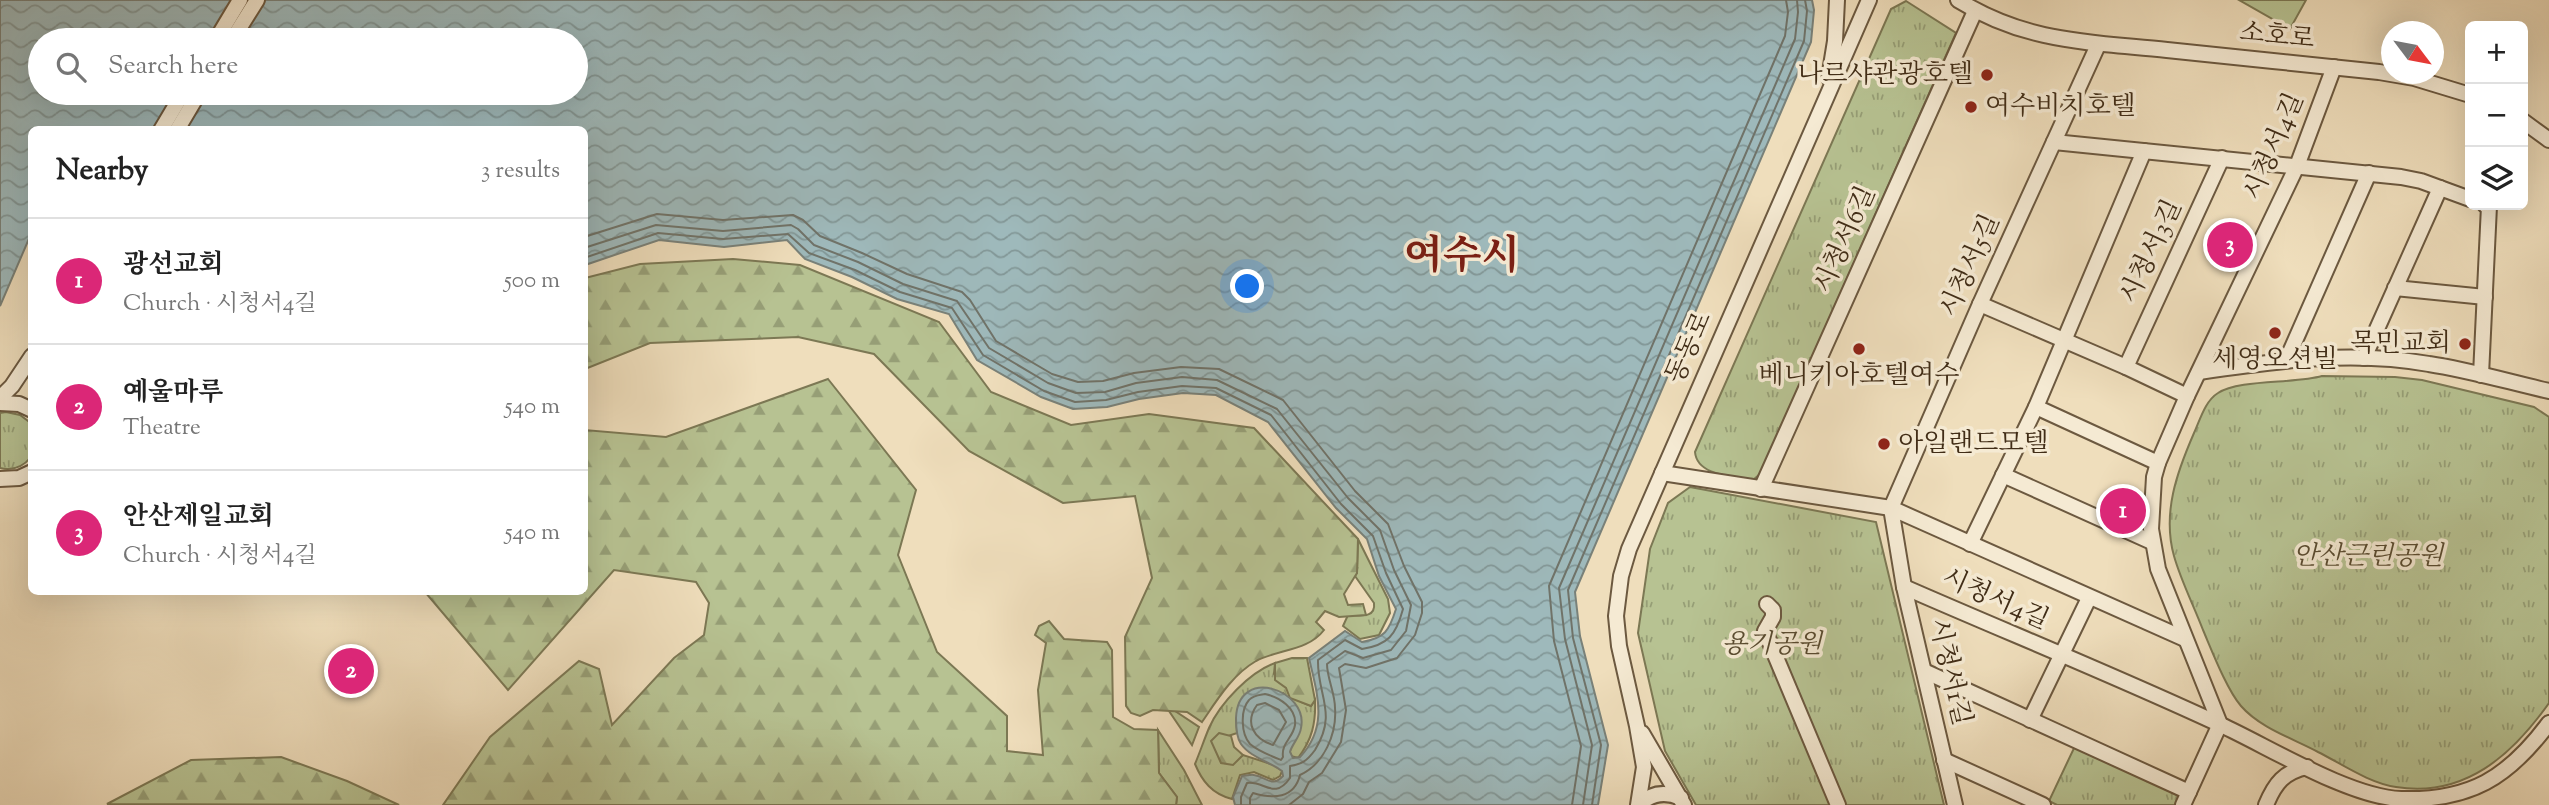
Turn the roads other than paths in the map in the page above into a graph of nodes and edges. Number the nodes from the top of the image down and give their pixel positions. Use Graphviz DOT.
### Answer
graph roads {
  1 [pos="240,0"];
  2 [pos="257,0"];
  3 [pos="1837,0"];
  4 [pos="1869,0"];
  5 [pos="1958,0"];
  6 [pos="1975,11"];
  7 [pos="223,28"];
  8 [pos="240,28"];
  9 [pos="2098,45"];
  10 [pos="2334,67"];
  11 [pos="2465,93"];
  12 [pos="1825,100"];
  13 [pos="176,105"];
  14 [pos="192,105"];
  15 [pos="163,126"];
  16 [pos="179,126"];
  17 [pos="2528,130"];
  18 [pos="2549,140"];
  19 [pos="2054,142"];
  20 [pos="2144,151"];
  21 [pos="2222,158"];
  22 [pos="2297,166"];
  23 [pos="2369,173"];
  24 [pos="2440,188"];
  25 [pos="2465,197"];
  26 [pos="2488,210"];
  27 [pos="2395,288"];
  28 [pos="2485,297"];
  29 [pos="1980,304"];
  30 [pos="2064,340"];
  31 [pos="2364,358"];
  32 [pos="2287,359"];
  33 [pos="28,361"];
  34 [pos="2126,367"];
  35 [pos="2199,372"];
  36 [pos="2481,375"];
  37 [pos="2549,391"];
  38 [pos="2187,396"];
  39 [pos="0,398"];
  40 [pos="0,403"];
  41 [pos="2036,407"];
  42 [pos="28,408"];
  43 [pos="2158,463"];
  44 [pos="1662,473"];
  45 [pos="28,474"];
  46 [pos="2003,475"];
  47 [pos="4,479"];
  48 [pos="28,482"];
  49 [pos="1761,489"];
  50 [pos="1891,508"];
  51 [pos="2152,542"];
  52 [pos="1970,544"];
  53 [pos="1905,587"];
  54 [pos="2089,597"];
  55 [pos="1767,604"];
  56 [pos="2185,639"];
  57 [pos="2061,656"];
  58 [pos="1924,671"];
  59 [pos="2030,720"];
  60 [pos="2220,724"];
  61 [pos="1637,726"];
  62 [pos="2546,732"];
  63 [pos="1944,760"];
  64 [pos="2307,766"];
  65 [pos="2186,798"];
  66 [pos="2455,801"];
  67 [pos="1682,802"];
  68 [pos="1639,805"];
  69 [pos="1838,805"];
  70 [pos="1955,805"];
  71 [pos="2043,805"];
  72 [pos="2266,805"];
  1 -- 7 [label="street"];
  2 -- 8 [label="street"];
  3 -- 12 [label="street"];
  4 -- 12 [label="street, 동동로"];
  5 -- 6 [label="street, 소호로"];
  6 -- 9 [label="street, 소호로"];
  6 -- 49 [label="street, 시청서6길"];
  9 -- 10 [label="street, 소호로"];
  9 -- 19 [label="street, 시청서5길"];
  10 -- 11 [label="street, 소호로"];
  10 -- 22 [label="street, 시청서4길"];
  12 -- 44 [label="street, 동동로"];
  13 -- 15 [label="street"];
  14 -- 16 [label="street"];
  17 -- 18 [label="street"];
  19 -- 20 [label="street"];
  19 -- 29 [label="street, 시청서5길"];
  20 -- 21 [label="street"];
  20 -- 30 [label="street, 시청서3길"];
  21 -- 22 [label="street"];
  21 -- 34 [label="street, 시청서3길"];
  22 -- 23 [label="street"];
  22 -- 35 [label="street, 시청서4길"];
  23 -- 24 [label="street"];
  23 -- 32 [label="street"];
  24 -- 25 [label="street"];
  24 -- 27 [label="street"];
  26 -- 28 [label="street"];
  27 -- 28 [label="street"];
  27 -- 31 [label="street"];
  28 -- 36 [label="street"];
  29 -- 30 [label="street"];
  29 -- 50 [label="street, 시청서5길"];
  30 -- 34 [label="street"];
  30 -- 41 [label="street, 시청서4길"];
  31 -- 32 [label="street"];
  31 -- 36 [label="street"];
  32 -- 35 [label="street"];
  33 -- 39 [label="street"];
  34 -- 38 [label="street"];
  35 -- 38 [label="street, 시청서4길"];
  36 -- 37 [label="street"];
  38 -- 43 [label="street, 시청서4길"];
  40 -- 42 [label="street"];
  41 -- 43 [label="street"];
  41 -- 46 [label="street, 시청서4길"];
  43 -- 51 [label="street, 시청서4길"];
  44 -- 49 [label="street, 시청서4길"];
  44 -- 61 [label="street, 동동로"];
  45 -- 47 [label="street"];
  46 -- 51 [label="street"];
  46 -- 52 [label="street, 시청서4길"];
  47 -- 48 [label="street"];
  49 -- 50 [label="street, 시청서4길"];
  50 -- 52 [label="street, 시청서4길"];
  50 -- 53 [label="street, 시청서1길"];
  51 -- 56 [label="street, 시청서4길"];
  52 -- 54 [label="street, 시청서4길"];
  53 -- 57 [label="street, 시청서4길"];
  53 -- 58 [label="street, 시청서1길"];
  54 -- 56 [label="street, 시청서4길"];
  54 -- 57 [label="street"];
  55 -- 69 [label="street"];
  56 -- 60 [label="street, 시청서4길"];
  57 -- 59 [label="street"];
  57 -- 60 [label="street, 시청서4길"];
  58 -- 59 [label="street"];
  58 -- 63 [label="street, 시청서1길"];
  59 -- 65 [label="street"];
  60 -- 64 [label="street"];
  60 -- 65 [label="street"];
  61 -- 67 [label="street"];
  61 -- 68 [label="street, 동동로"];
  62 -- 66 [label="street"];
  63 -- 70 [label="street, 시청서1길"];
  63 -- 71 [label="street"];
  64 -- 66 [label="street"];
  64 -- 72 [label="street"];
  67 -- 68 [label="street"];
}
